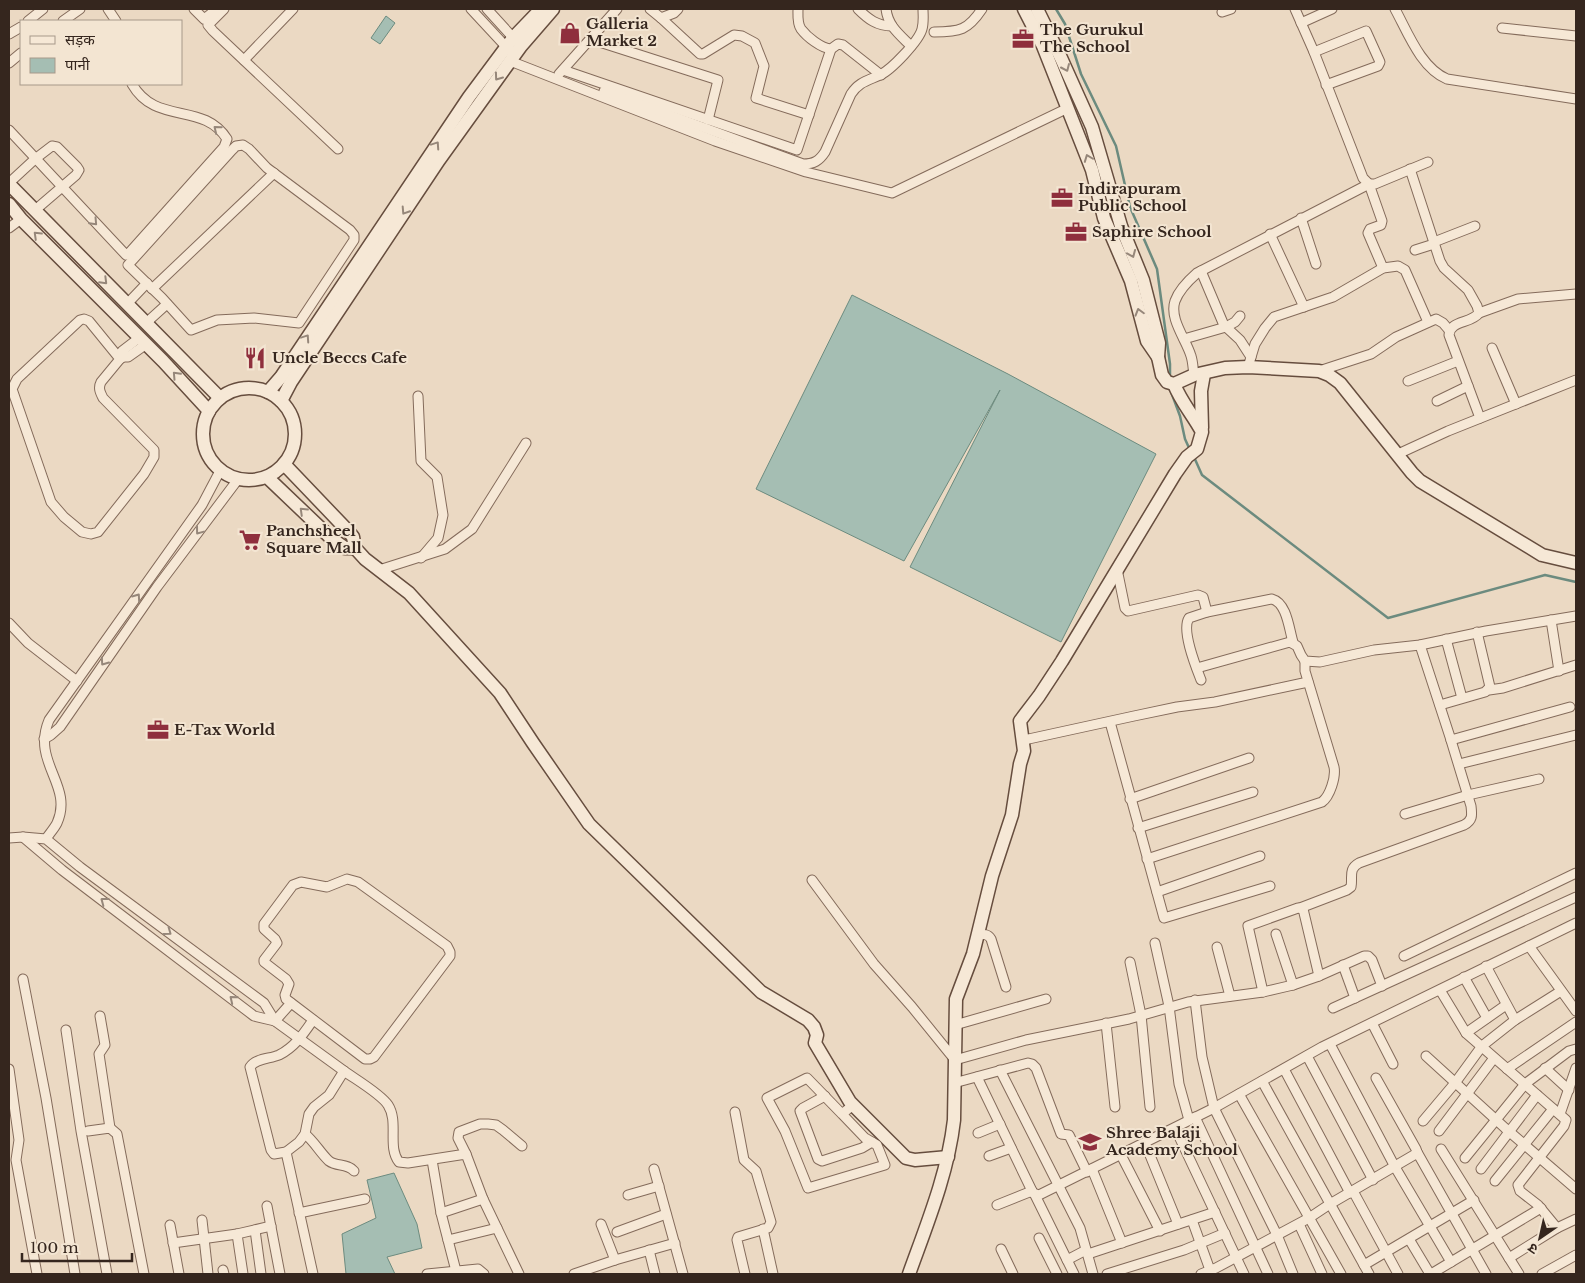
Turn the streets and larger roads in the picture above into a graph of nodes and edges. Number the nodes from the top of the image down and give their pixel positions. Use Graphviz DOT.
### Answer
graph roads {
  1 [pos="44,9"];
  2 [pos="80,9"];
  3 [pos="108,9"];
  4 [pos="194,9"];
  5 [pos="217,9"];
  6 [pos="224,9"];
  7 [pos="293,9"];
  8 [pos="471,9"];
  9 [pos="487,9"];
  10 [pos="541,9"];
  11 [pos="553,9"];
  12 [pos="617,9"];
  13 [pos="650,9"];
  14 [pos="678,9"];
  15 [pos="798,9"];
  16 [pos="858,9"];
  17 [pos="886,9"];
  18 [pos="922,9"];
  19 [pos="982,9"];
  20 [pos="1024,9"];
  21 [pos="1037,9"];
  22 [pos="1295,9"];
  23 [pos="1332,9"];
  24 [pos="1395,9"];
  25 [pos="661,18"];
  26 [pos="29,20"];
  27 [pos="64,20"];
  28 [pos="115,20"];
  29 [pos="1301,22"];
  30 [pos="892,26"];
  31 [pos="20,28"];
  32 [pos="1502,28"];
  33 [pos="934,32"];
  34 [pos="9,34"];
  35 [pos="1576,36"];
  36 [pos="590,39"];
  37 [pos="911,46"];
  38 [pos="513,49"];
  39 [pos="831,49"];
  40 [pos="1314,52"];
  41 [pos="20,54"];
  42 [pos="244,60"];
  43 [pos="9,63"];
  44 [pos="560,72"];
  45 [pos="881,75"];
  46 [pos="133,85"];
  47 [pos="1326,85"];
  48 [pos="1576,99"];
  49 [pos="1068,108"];
  50 [pos="809,115"];
  51 [pos="708,120"];
  52 [pos="9,130"];
  53 [pos="338,149"];
  54 [pos="35,158"];
  55 [pos="1428,162"];
  56 [pos="1410,169"];
  57 [pos="274,173"];
  58 [pos="9,183"];
  59 [pos="1368,184"];
  60 [pos="61,186"];
  61 [pos="23,199"];
  62 [pos="10,209"];
  63 [pos="34,210"];
  64 [pos="1302,218"];
  65 [pos="21,219"];
  66 [pos="1475,226"];
  67 [pos="9,228"];
  68 [pos="1270,234"];
  69 [pos="1434,243"];
  70 [pos="1415,250"];
  71 [pos="1316,264"];
  72 [pos="362,265"];
  73 [pos="1384,268"];
  74 [pos="1200,271"];
  75 [pos="333,272"];
  76 [pos="345,280"];
  77 [pos="150,286"];
  78 [pos="1576,294"];
  79 [pos="127,304"];
  80 [pos="167,304"];
  81 [pos="1304,307"];
  82 [pos="1479,313"];
  83 [pos="1240,316"];
  84 [pos="1428,322"];
  85 [pos="146,323"];
  86 [pos="1224,325"];
  87 [pos="1449,330"];
  88 [pos="1184,339"];
  89 [pos="142,342"];
  90 [pos="1492,348"];
  91 [pos="1158,357"];
  92 [pos="122,358"];
  93 [pos="1458,361"];
  94 [pos="1249,362"];
  95 [pos="1319,371"];
  96 [pos="1199,374"];
  97 [pos="1576,380"];
  98 [pos="1408,381"];
  99 [pos="1170,383"];
  100 [pos="1468,386"];
  101 [pos="268,392"];
  102 [pos="418,396"];
  103 [pos="220,398"];
  104 [pos="281,401"];
  105 [pos="1437,401"];
  106 [pos="1516,404"];
  107 [pos="209,411"];
  108 [pos="1480,418"];
  109 [pos="1202,432"];
  110 [pos="526,442"];
  111 [pos="1398,454"];
  112 [pos="284,464"];
  113 [pos="220,469"];
  114 [pos="267,477"];
  115 [pos="239,478"];
  116 [pos="202,505"];
  117 [pos="212,513"];
  118 [pos="355,548"];
  119 [pos="421,558"];
  120 [pos="1576,563"];
  121 [pos="379,570"];
  122 [pos="1117,570"];
  123 [pos="1207,612"];
  124 [pos="1576,616"];
  125 [pos="1551,620"];
  126 [pos="9,623"];
  127 [pos="1477,632"];
  128 [pos="1446,639"];
  129 [pos="1293,642"];
  130 [pos="1420,645"];
  131 [pos="1305,660"];
  132 [pos="1576,665"];
  133 [pos="1197,668"];
  134 [pos="1559,671"];
  135 [pos="83,672"];
  136 [pos="92,679"];
  137 [pos="77,680"];
  138 [pos="1201,680"];
  139 [pos="1308,682"];
  140 [pos="1489,690"];
  141 [pos="1462,698"];
  142 [pos="1440,705"];
  143 [pos="1570,707"];
  144 [pos="1110,722"];
  145 [pos="1576,735"];
  146 [pos="44,739"];
  147 [pos="1024,740"];
  148 [pos="1451,740"];
  149 [pos="1249,758"];
  150 [pos="1459,764"];
  151 [pos="1538,779"];
  152 [pos="1253,792"];
  153 [pos="1468,795"];
  154 [pos="1130,798"];
  155 [pos="1405,814"];
  156 [pos="1138,828"];
  157 [pos="23,837"];
  158 [pos="9,838"];
  159 [pos="46,839"];
  160 [pos="1260,856"];
  161 [pos="1147,859"];
  162 [pos="1576,873"];
  163 [pos="812,880"];
  164 [pos="1270,886"];
  165 [pos="1157,892"];
  166 [pos="1576,897"];
  167 [pos="1300,908"];
  168 [pos="1576,923"];
  169 [pos="1276,934"];
  170 [pos="978,935"];
  171 [pos="1155,943"];
  172 [pos="1529,946"];
  173 [pos="1217,947"];
  174 [pos="1404,956"];
  175 [pos="1130,962"];
  176 [pos="1343,964"];
  177 [pos="1486,966"];
  178 [pos="1319,976"];
  179 [pos="1464,977"];
  180 [pos="24,979"];
  181 [pos="1293,985"];
  182 [pos="1382,986"];
  183 [pos="1006,987"];
  184 [pos="1440,990"];
  185 [pos="1560,991"];
  186 [pos="1263,992"];
  187 [pos="1230,996"];
  188 [pos="1355,998"];
  189 [pos="1046,999"];
  190 [pos="1195,1000"];
  191 [pos="292,1003"];
  192 [pos="1506,1005"];
  193 [pos="1169,1006"];
  194 [pos="1333,1008"];
  195 [pos="1576,1011"];
  196 [pos="1141,1015"];
  197 [pos="100,1016"];
  198 [pos="1486,1018"];
  199 [pos="313,1020"];
  200 [pos="1514,1020"];
  201 [pos="275,1021"];
  202 [pos="1576,1022"];
  203 [pos="1106,1023"];
  204 [pos="1372,1023"];
  205 [pos="956,1025"];
  206 [pos="66,1030"];
  207 [pos="1466,1033"];
  208 [pos="300,1038"];
  209 [pos="1330,1044"];
  210 [pos="1482,1046"];
  211 [pos="1576,1049"];
  212 [pos="1307,1056"];
  213 [pos="1426,1056"];
  214 [pos="1494,1058"];
  215 [pos="955,1060"];
  216 [pos="1393,1064"];
  217 [pos="1284,1068"];
  218 [pos="1545,1068"];
  219 [pos="1576,1068"];
  220 [pos="1507,1069"];
  221 [pos="9,1070"];
  222 [pos="1000,1070"];
  223 [pos="344,1071"];
  224 [pos="977,1077"];
  225 [pos="1376,1078"];
  226 [pos="1262,1081"];
  227 [pos="1456,1083"];
  228 [pos="954,1084"];
  229 [pos="1525,1084"];
  230 [pos="1569,1090"];
  231 [pos="1239,1094"];
  232 [pos="1468,1094"];
  233 [pos="1537,1095"];
  234 [pos="825,1096"];
  235 [pos="853,1105"];
  236 [pos="1115,1107"];
  237 [pos="1150,1107"];
  238 [pos="1214,1108"];
  239 [pos="735,1112"];
  240 [pos="1556,1112"];
  241 [pos="842,1114"];
  242 [pos="1192,1118"];
  243 [pos="1497,1120"];
  244 [pos="1423,1121"];
  245 [pos="1000,1124"];
  246 [pos="110,1128"];
  247 [pos="1175,1128"];
  248 [pos="1440,1130"];
  249 [pos="88,1131"];
  250 [pos="1509,1131"];
  251 [pos="978,1133"];
  252 [pos="305,1134"];
  253 [pos="872,1142"];
  254 [pos="1145,1143"];
  255 [pos="1524,1144"];
  256 [pos="522,1146"];
  257 [pos="1011,1148"];
  258 [pos="1441,1149"];
  259 [pos="286,1152"];
  260 [pos="1417,1152"];
  261 [pos="466,1154"];
  262 [pos="1121,1155"];
  263 [pos="990,1156"];
  264 [pos="948,1157"];
  265 [pos="1540,1157"];
  266 [pos="1465,1158"];
  267 [pos="432,1160"];
  268 [pos="1395,1167"];
  269 [pos="654,1169"];
  270 [pos="1481,1169"];
  271 [pos="354,1170"];
  272 [pos="1089,1170"];
  273 [pos="1373,1180"];
  274 [pos="1495,1181"];
  275 [pos="1059,1185"];
  276 [pos="659,1186"];
  277 [pos="1576,1189"];
  278 [pos="1352,1192"];
  279 [pos="1034,1193"];
  280 [pos="628,1195"];
  281 [pos="365,1199"];
  282 [pos="484,1199"];
  283 [pos="1474,1200"];
  284 [pos="1330,1204"];
  285 [pos="998,1205"];
  286 [pos="267,1206"];
  287 [pos="1541,1208"];
  288 [pos="1214,1212"];
  289 [pos="299,1213"];
  290 [pos="441,1213"];
  291 [pos="666,1214"];
  292 [pos="1452,1214"];
  293 [pos="1309,1218"];
  294 [pos="1576,1218"];
  295 [pos="202,1220"];
  296 [pos="1192,1220"];
  297 [pos="601,1224"];
  298 [pos="1178,1224"];
  299 [pos="1299,1224"];
  300 [pos="170,1225"];
  301 [pos="271,1226"];
  302 [pos="1430,1226"];
  303 [pos="497,1228"];
  304 [pos="1556,1228"];
  305 [pos="764,1229"];
  306 [pos="255,1230"];
  307 [pos="1160,1230"];
  308 [pos="617,1232"];
  309 [pos="1225,1233"];
  310 [pos="237,1234"];
  311 [pos="1495,1234"];
  312 [pos="1277,1235"];
  313 [pos="204,1238"];
  314 [pos="1039,1238"];
  315 [pos="1409,1239"];
  316 [pos="448,1240"];
  317 [pos="674,1243"];
  318 [pos="1122,1243"];
  319 [pos="1200,1243"];
  320 [pos="173,1244"];
  321 [pos="1256,1246"];
  322 [pos="1001,1249"];
  323 [pos="1472,1249"];
  324 [pos="649,1250"];
  325 [pos="1087,1252"];
  326 [pos="1386,1252"];
  327 [pos="1576,1256"];
  328 [pos="1236,1258"];
  329 [pos="1509,1258"];
  330 [pos="615,1260"];
  331 [pos="1067,1260"];
  332 [pos="1451,1262"];
  333 [pos="1364,1265"];
  334 [pos="456,1271"];
  335 [pos="1215,1271"];
  336 [pos="37,1274"];
  337 [pos="76,1274"];
  338 [pos="108,1274"];
  339 [pos="144,1274"];
  340 [pos="179,1274"];
  341 [pos="208,1274"];
  342 [pos="243,1274"];
  343 [pos="261,1274"];
  344 [pos="280,1274"];
  345 [pos="313,1274"];
  346 [pos="427,1274"];
  347 [pos="484,1274"];
  348 [pos="519,1274"];
  349 [pos="574,1274"];
  350 [pos="656,1274"];
  351 [pos="683,1274"];
  352 [pos="745,1274"];
  353 [pos="774,1274"];
  354 [pos="909,1274"];
  355 [pos="1012,1274"];
  356 [pos="1057,1274"];
  357 [pos="1074,1274"];
  358 [pos="1093,1274"];
  359 [pos="1107,1274"];
  360 [pos="1201,1274"];
  361 [pos="1244,1274"];
  362 [pos="1268,1274"];
  363 [pos="1293,1274"];
  364 [pos="1322,1274"];
  365 [pos="1340,1274"];
  366 [pos="1369,1274"];
  367 [pos="1398,1274"];
  368 [pos="1430,1274"];
  369 [pos="1486,1274"];
  370 [pos="1519,1274"];
  371 [pos="1542,1274"];
  1 -- 26 [label="street"];
  2 -- 27 [label="street"];
  3 -- 28 [label="street"];
  4 -- 5 [label="street"];
  6 -- 42 [label="street"];
  7 -- 42 [label="street"];
  8 -- 38 [label="street"];
  9 -- 38 [label="street"];
  10 -- 38 [label="street"];
  11 -- 38 [label="street"];
  12 -- 36 [label="street"];
  13 -- 25 [label="street"];
  14 -- 25 [label="street"];
  15 -- 39 [label="street"];
  16 -- 30 [label="street"];
  17 -- 30 [label="street"];
  18 -- 37 [label="street"];
  19 -- 33 [label="street"];
  20 -- 49 [label="street"];
  21 -- 91 [label="street, one-way"];
  22 -- 29 [label="street"];
  23 -- 29 [label="street"];
  24 -- 48 [label="street"];
  25 -- 50 [label="street"];
  29 -- 40 [label="street"];
  30 -- 37 [label="street"];
  31 -- 34 [label="street"];
  32 -- 35 [label="street"];
  36 -- 44 [label="street"];
  36 -- 51 [label="street"];
  37 -- 45 [label="street"];
  38 -- 44 [label="street"];
  38 -- 49 [label="street"];
  38 -- 72 [label="street"];
  39 -- 45 [label="street"];
  39 -- 50 [label="street"];
  40 -- 47 [label="street"];
  40 -- 47 [label="street"];
  41 -- 43 [label="street"];
  42 -- 53 [label="street"];
  44 -- 45 [label="street"];
  44 -- 51 [label="street"];
  60 -- 46 [label="street, one-way"];
  47 -- 59 [label="street"];
  91 -- 49 [label="street, one-way"];
  50 -- 51 [label="street"];
  52 -- 54 [label="street"];
  54 -- 58 [label="street"];
  54 -- 60 [label="street"];
  54 -- 60 [label="street"];
  55 -- 56 [label="street"];
  56 -- 59 [label="street"];
  56 -- 69 [label="street"];
  57 -- 75 [label="street"];
  57 -- 77 [label="street"];
  57 -- 77 [label="street"];
  58 -- 61 [label="street"];
  59 -- 64 [label="street"];
  59 -- 73 [label="street"];
  60 -- 63 [label="street"];
  61 -- 62 [label="street"];
  61 -- 63 [label="street"];
  62 -- 65 [label="street"];
  63 -- 79 [label="street, one-way"];
  64 -- 68 [label="street"];
  64 -- 71 [label="street"];
  65 -- 67 [label="street"];
  89 -- 65 [label="street, one-way"];
  66 -- 69 [label="street"];
  68 -- 74 [label="street"];
  68 -- 81 [label="street"];
  69 -- 70 [label="street"];
  69 -- 82 [label="street"];
  72 -- 76 [label="street"];
  72 -- 104 [label="street"];
  73 -- 81 [label="street"];
  73 -- 84 [label="street"];
  74 -- 86 [label="street"];
  74 -- 88 [label="street"];
  75 -- 76 [label="street"];
  75 -- 80 [label="street"];
  101 -- 76 [label="street, one-way"];
  77 -- 79 [label="street"];
  77 -- 80 [label="street"];
  78 -- 82 [label="street"];
  79 -- 85 [label="street"];
  80 -- 85 [label="street"];
  81 -- 94 [label="street"];
  82 -- 87 [label="street"];
  83 -- 86 [label="street"];
  84 -- 87 [label="street"];
  84 -- 95 [label="street"];
  85 -- 103 [label="street"];
  86 -- 88 [label="street"];
  86 -- 94 [label="street"];
  87 -- 93 [label="street"];
  88 -- 96 [label="street"];
  89 -- 92 [label="street"];
  107 -- 89 [label="street, one-way"];
  90 -- 106 [label="street"];
  91 -- 99 [label="street"];
  92 -- 92 [label="street"];
  93 -- 98 [label="street"];
  93 -- 100 [label="street"];
  94 -- 95 [label="street"];
  94 -- 96 [label="street"];
  95 -- 111 [label="street"];
  96 -- 99 [label="street"];
  96 -- 109 [label="street"];
  97 -- 106 [label="street"];
  99 -- 109 [label="street"];
  100 -- 105 [label="street"];
  100 -- 108 [label="street"];
  101 -- 103 [label="street"];
  101 -- 104 [label="street"];
  102 -- 119 [label="street"];
  103 -- 107 [label="street"];
  104 -- 112 [label="street"];
  106 -- 108 [label="street"];
  107 -- 113 [label="street"];
  108 -- 111 [label="street"];
  109 -- 122 [label="street"];
  110 -- 119 [label="street"];
  111 -- 120 [label="street"];
  112 -- 114 [label="street"];
  112 -- 118 [label="street"];
  113 -- 115 [label="street"];
  113 -- 116 [label="street"];
  114 -- 115 [label="street"];
  118 -- 114 [label="street, one-way"];
  115 -- 117 [label="street"];
  116 -- 117 [label="street"];
  135 -- 116 [label="street, one-way"];
  117 -- 136 [label="street, one-way"];
  118 -- 121 [label="street"];
  119 -- 121 [label="street"];
  121 -- 235 [label="street"];
  122 -- 123 [label="street"];
  122 -- 147 [label="street"];
  123 -- 129 [label="street"];
  123 -- 133 [label="street"];
  124 -- 125 [label="street"];
  125 -- 127 [label="street"];
  125 -- 134 [label="street"];
  126 -- 137 [label="street"];
  127 -- 128 [label="street"];
  127 -- 140 [label="street"];
  128 -- 130 [label="street"];
  128 -- 141 [label="street"];
  129 -- 131 [label="street"];
  129 -- 133 [label="street"];
  130 -- 131 [label="street"];
  130 -- 142 [label="street"];
  131 -- 139 [label="street"];
  132 -- 134 [label="street"];
  133 -- 138 [label="street"];
  134 -- 140 [label="street"];
  135 -- 136 [label="street"];
  135 -- 137 [label="street"];
  136 -- 146 [label="street"];
  137 -- 146 [label="street"];
  139 -- 144 [label="street"];
  139 -- 161 [label="street"];
  140 -- 141 [label="street"];
  141 -- 142 [label="street"];
  142 -- 148 [label="street"];
  143 -- 148 [label="street"];
  144 -- 147 [label="street"];
  144 -- 154 [label="street"];
  145 -- 150 [label="street"];
  146 -- 159 [label="street"];
  147 -- 170 [label="street"];
  148 -- 150 [label="street"];
  149 -- 154 [label="street"];
  150 -- 153 [label="street"];
  151 -- 153 [label="street"];
  152 -- 156 [label="street"];
  153 -- 155 [label="street"];
  153 -- 167 [label="street"];
  154 -- 156 [label="street"];
  156 -- 161 [label="street"];
  157 -- 158 [label="street"];
  157 -- 159 [label="street"];
  201 -- 157 [label="street, one-way"];
  159 -- 201 [label="street, one-way"];
  160 -- 165 [label="street"];
  161 -- 165 [label="street"];
  162 -- 174 [label="street"];
  163 -- 215 [label="street"];
  164 -- 165 [label="street"];
  166 -- 182 [label="street"];
  167 -- 178 [label="street"];
  167 -- 186 [label="street"];
  168 -- 172 [label="street"];
  169 -- 181 [label="street"];
  170 -- 183 [label="street"];
  170 -- 205 [label="street"];
  171 -- 193 [label="street"];
  172 -- 177 [label="street"];
  172 -- 185 [label="street"];
  173 -- 187 [label="street"];
  175 -- 196 [label="street"];
  176 -- 178 [label="street"];
  176 -- 182 [label="street"];
  176 -- 188 [label="street"];
  177 -- 179 [label="street"];
  177 -- 192 [label="street"];
  178 -- 181 [label="street"];
  179 -- 184 [label="street"];
  179 -- 198 [label="street"];
  180 -- 337 [label="street"];
  181 -- 186 [label="street"];
  182 -- 188 [label="street"];
  184 -- 204 [label="street"];
  184 -- 207 [label="street"];
  185 -- 195 [label="street"];
  185 -- 200 [label="street"];
  186 -- 187 [label="street"];
  187 -- 190 [label="street"];
  188 -- 194 [label="street"];
  189 -- 205 [label="street"];
  190 -- 193 [label="street"];
  190 -- 238 [label="street"];
  191 -- 199 [label="street"];
  191 -- 199 [label="street"];
  191 -- 201 [label="street"];
  192 -- 198 [label="street"];
  192 -- 200 [label="street"];
  193 -- 196 [label="street"];
  193 -- 242 [label="street"];
  196 -- 203 [label="street"];
  196 -- 237 [label="street"];
  197 -- 246 [label="street"];
  198 -- 207 [label="street"];
  199 -- 208 [label="street"];
  200 -- 210 [label="street"];
  201 -- 208 [label="street"];
  202 -- 220 [label="street"];
  203 -- 215 [label="street"];
  203 -- 236 [label="street"];
  204 -- 209 [label="street"];
  204 -- 216 [label="street"];
  205 -- 215 [label="street"];
  206 -- 338 [label="street"];
  207 -- 210 [label="street"];
  208 -- 223 [label="street"];
  208 -- 259 [label="street"];
  209 -- 212 [label="street"];
  209 -- 268 [label="street"];
  210 -- 214 [label="street"];
  210 -- 227 [label="street"];
  211 -- 218 [label="street"];
  212 -- 217 [label="street"];
  212 -- 273 [label="street"];
  213 -- 227 [label="street"];
  214 -- 220 [label="street"];
  214 -- 232 [label="street"];
  215 -- 228 [label="street"];
  217 -- 226 [label="street"];
  217 -- 278 [label="street"];
  218 -- 229 [label="street"];
  218 -- 230 [label="street"];
  219 -- 230 [label="street"];
  220 -- 229 [label="street"];
  221 -- 336 [label="street"];
  222 -- 224 [label="street"];
  222 -- 272 [label="street"];
  222 -- 275 [label="street"];
  223 -- 252 [label="street"];
  223 -- 267 [label="street"];
  224 -- 228 [label="street"];
  224 -- 245 [label="street"];
  225 -- 260 [label="street"];
  226 -- 231 [label="street"];
  226 -- 284 [label="street"];
  227 -- 232 [label="street"];
  227 -- 244 [label="street"];
  228 -- 264 [label="street"];
  229 -- 233 [label="street"];
  229 -- 243 [label="street"];
  230 -- 240 [label="street"];
  231 -- 238 [label="street"];
  231 -- 293 [label="street"];
  232 -- 243 [label="street"];
  232 -- 248 [label="street"];
  233 -- 240 [label="street"];
  233 -- 250 [label="street"];
  234 -- 241 [label="street"];
  234 -- 253 [label="street"];
  234 -- 253 [label="street"];
  235 -- 241 [label="street"];
  235 -- 264 [label="street"];
  238 -- 242 [label="street"];
  238 -- 312 [label="street"];
  239 -- 305 [label="street"];
  240 -- 255 [label="street"];
  240 -- 265 [label="street"];
  241 -- 253 [label="street"];
  242 -- 247 [label="street"];
  242 -- 321 [label="street"];
  243 -- 250 [label="street"];
  243 -- 266 [label="street"];
  245 -- 251 [label="street"];
  245 -- 257 [label="street"];
  246 -- 249 [label="street"];
  246 -- 339 [label="street"];
  247 -- 254 [label="street"];
  247 -- 288 [label="street"];
  250 -- 255 [label="street"];
  250 -- 270 [label="street"];
  252 -- 259 [label="street"];
  252 -- 271 [label="street"];
  254 -- 262 [label="street"];
  254 -- 298 [label="street"];
  255 -- 265 [label="street"];
  255 -- 274 [label="street"];
  256 -- 261 [label="street"];
  257 -- 263 [label="street"];
  257 -- 279 [label="street"];
  258 -- 283 [label="street"];
  259 -- 289 [label="street"];
  260 -- 268 [label="street"];
  260 -- 292 [label="street"];
  261 -- 267 [label="street"];
  261 -- 282 [label="street"];
  262 -- 272 [label="street"];
  262 -- 307 [label="street"];
  264 -- 354 [label="street"];
  265 -- 277 [label="street"];
  265 -- 287 [label="street"];
  267 -- 290 [label="street"];
  268 -- 273 [label="street"];
  268 -- 302 [label="street"];
  269 -- 276 [label="street"];
  272 -- 275 [label="street"];
  272 -- 318 [label="street"];
  273 -- 278 [label="street"];
  275 -- 279 [label="street"];
  275 -- 325 [label="street"];
  276 -- 280 [label="street"];
  276 -- 291 [label="street"];
  278 -- 284 [label="street"];
  278 -- 326 [label="street"];
  279 -- 285 [label="street"];
  279 -- 331 [label="street"];
  281 -- 289 [label="street"];
  282 -- 290 [label="street"];
  282 -- 303 [label="street"];
  283 -- 292 [label="street"];
  283 -- 311 [label="street"];
  284 -- 293 [label="street"];
  284 -- 333 [label="street"];
  286 -- 301 [label="street"];
  287 -- 304 [label="street"];
  287 -- 311 [label="street"];
  288 -- 296 [label="street"];
  288 -- 309 [label="street"];
  289 -- 345 [label="street"];
  290 -- 316 [label="street"];
  291 -- 308 [label="street"];
  291 -- 317 [label="street"];
  292 -- 302 [label="street"];
  292 -- 323 [label="street"];
  293 -- 299 [label="street"];
  293 -- 365 [label="street"];
  294 -- 304 [label="street"];
  295 -- 313 [label="street"];
  296 -- 298 [label="street"];
  296 -- 319 [label="street"];
  297 -- 330 [label="street"];
  298 -- 307 [label="street"];
  299 -- 312 [label="street"];
  299 -- 364 [label="street"];
  300 -- 320 [label="street"];
  301 -- 306 [label="street"];
  301 -- 344 [label="street"];
  302 -- 315 [label="street"];
  302 -- 332 [label="street"];
  303 -- 316 [label="street"];
  303 -- 348 [label="street"];
  304 -- 329 [label="street"];
  305 -- 352 [label="street"];
  305 -- 353 [label="street"];
  306 -- 310 [label="street"];
  306 -- 343 [label="street"];
  307 -- 318 [label="street"];
  309 -- 319 [label="street"];
  309 -- 328 [label="street"];
  310 -- 313 [label="street"];
  310 -- 342 [label="street"];
  311 -- 323 [label="street"];
  311 -- 329 [label="street"];
  312 -- 321 [label="street"];
  312 -- 363 [label="street"];
  313 -- 320 [label="street"];
  313 -- 341 [label="street"];
  314 -- 356 [label="street"];
  315 -- 326 [label="street"];
  315 -- 368 [label="street"];
  316 -- 334 [label="street"];
  317 -- 324 [label="street"];
  317 -- 351 [label="street"];
  318 -- 325 [label="street"];
  319 -- 335 [label="street"];
  319 -- 359 [label="street"];
  320 -- 340 [label="street"];
  321 -- 328 [label="street"];
  321 -- 362 [label="street"];
  322 -- 355 [label="street"];
  323 -- 332 [label="street"];
  323 -- 369 [label="street"];
  324 -- 330 [label="street"];
  324 -- 350 [label="street"];
  325 -- 331 [label="street"];
  325 -- 358 [label="street"];
  326 -- 333 [label="street"];
  326 -- 367 [label="street"];
  327 -- 371 [label="street"];
  328 -- 335 [label="street"];
  328 -- 361 [label="street"];
  329 -- 370 [label="street"];
  330 -- 349 [label="street"];
  331 -- 357 [label="street"];
  332 -- 368 [label="street"];
  333 -- 366 [label="street"];
  334 -- 346 [label="street"];
  334 -- 347 [label="street"];
  335 -- 360 [label="street"];
}
